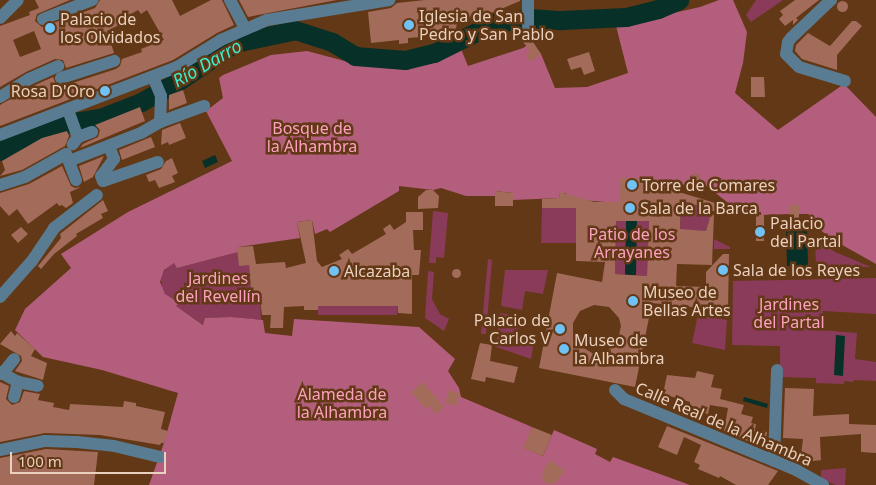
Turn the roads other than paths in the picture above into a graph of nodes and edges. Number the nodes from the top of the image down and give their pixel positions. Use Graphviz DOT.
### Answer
graph roads {
  1 [pos="18,0"];
  2 [pos="92,0"];
  3 [pos="230,0"];
  4 [pos="389,0"];
  5 [pos="528,0"];
  6 [pos="831,0"];
  7 [pos="338,4"];
  8 [pos="0,18"];
  9 [pos="43,19"];
  10 [pos="528,26"];
  11 [pos="245,28"];
  12 [pos="114,61"];
  13 [pos="154,80"];
  14 [pos="845,81"];
  15 [pos="0,97"];
  16 [pos="204,106"];
  17 [pos="69,112"];
  18 [pos="160,122"];
  19 [pos="92,132"];
  20 [pos="0,135"];
  21 [pos="72,146"];
  22 [pos="108,146"];
  23 [pos="158,162"];
  24 [pos="76,180"];
  25 [pos="0,186"];
  26 [pos="97,195"];
  27 [pos="0,297"];
  28 [pos="14,359"];
  29 [pos="777,370"];
  30 [pos="1,373"];
  31 [pos="18,382"];
  32 [pos="38,386"];
  33 [pos="615,390"];
  34 [pos="14,397"];
  35 [pos="0,450"];
  36 [pos="160,457"];
  37 [pos="774,461"];
  38 [pos="823,485"];
  1 -- 8 [label="street"];
  2 -- 9 [label="street"];
  3 -- 11 [label="street"];
  4 -- 7 [label="street"];
  5 -- 10 [label="street"];
  6 -- 14 [label="street"];
  7 -- 11 [label="street"];
  11 -- 13 [label="street"];
  12 -- 15 [label="street"];
  13 -- 17 [label="street"];
  13 -- 18 [label="street"];
  16 -- 18 [label="street"];
  17 -- 20 [label="street"];
  17 -- 21 [label="street"];
  18 -- 22 [label="street"];
  19 -- 21 [label="street"];
  21 -- 22 [label="street"];
  21 -- 24 [label="street"];
  21 -- 25 [label="street"];
  22 -- 23 [label="street"];
  26 -- 27 [label="street"];
  28 -- 30 [label="street"];
  29 -- 37 [label="street"];
  30 -- 31 [label="street"];
  31 -- 32 [label="street"];
  31 -- 34 [label="street"];
  33 -- 37 [label="street, Calle Real de la Alhambra"];
  35 -- 36 [label="street"];
  37 -- 38 [label="street, Calle Real de la Alhambra"];
}
